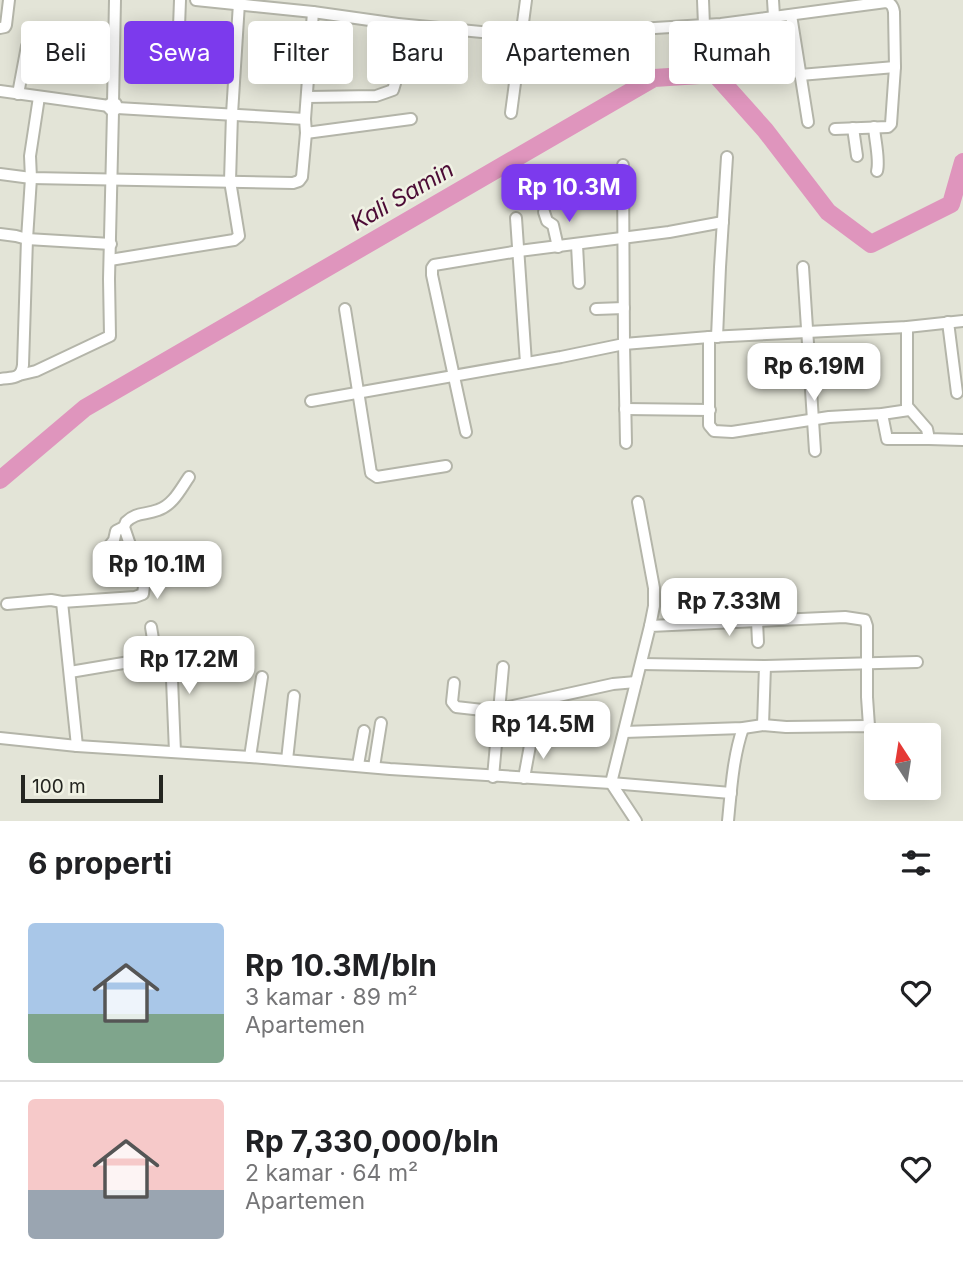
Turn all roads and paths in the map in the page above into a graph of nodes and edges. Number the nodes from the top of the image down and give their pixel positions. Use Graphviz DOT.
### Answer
graph roads {
  1 [pos="9,0"];
  2 [pos="115,0"];
  3 [pos="180,0"];
  4 [pos="196,0"];
  5 [pos="526,0"];
  6 [pos="703,0"];
  7 [pos="773,0"];
  8 [pos="239,3"];
  9 [pos="313,12"];
  10 [pos="791,15"];
  11 [pos="774,16"];
  12 [pos="179,21"];
  13 [pos="377,21"];
  14 [pos="524,21"];
  15 [pos="704,21"];
  16 [pos="743,21"];
  17 [pos="0,28"];
  18 [pos="895,67"];
  19 [pos="800,75"];
  20 [pos="21,78"];
  21 [pos="395,84"];
  22 [pos="515,84"];
  23 [pos="0,91"];
  24 [pos="18,94"];
  25 [pos="39,97"];
  26 [pos="307,97"];
  27 [pos="113,107"];
  28 [pos="511,113"];
  29 [pos="232,114"];
  30 [pos="306,119"];
  31 [pos="411,120"];
  32 [pos="808,122"];
  33 [pos="874,127"];
  34 [pos="853,128"];
  35 [pos="835,130"];
  36 [pos="306,133"];
  37 [pos="857,156"];
  38 [pos="727,157"];
  39 [pos="623,165"];
  40 [pos="877,172"];
  41 [pos="0,174"];
  42 [pos="31,178"];
  43 [pos="112,179"];
  44 [pos="230,181"];
  45 [pos="544,212"];
  46 [pos="516,218"];
  47 [pos="723,222"];
  48 [pos="0,234"];
  49 [pos="27,239"];
  50 [pos="623,239"];
  51 [pos="110,244"];
  52 [pos="577,245"];
  53 [pos="558,247"];
  54 [pos="519,251"];
  55 [pos="110,260"];
  56 [pos="803,267"];
  57 [pos="579,283"];
  58 [pos="624,308"];
  59 [pos="345,309"];
  60 [pos="596,309"];
  61 [pos="963,321"];
  62 [pos="948,322"];
  63 [pos="907,327"];
  64 [pos="807,332"];
  65 [pos="713,337"];
  66 [pos="624,344"];
  67 [pos="526,363"];
  68 [pos="19,375"];
  69 [pos="453,376"];
  70 [pos="0,379"];
  71 [pos="358,393"];
  72 [pos="957,393"];
  73 [pos="311,401"];
  74 [pos="625,410"];
  75 [pos="710,410"];
  76 [pos="909,410"];
  77 [pos="882,414"];
  78 [pos="812,419"];
  79 [pos="466,432"];
  80 [pos="929,439"];
  81 [pos="963,440"];
  82 [pos="626,443"];
  83 [pos="815,451"];
  84 [pos="446,466"];
  85 [pos="189,477"];
  86 [pos="638,502"];
  87 [pos="124,527"];
  88 [pos="106,550"];
  89 [pos="62,602"];
  90 [pos="7,604"];
  91 [pos="757,621"];
  92 [pos="650,626"];
  93 [pos="151,627"];
  94 [pos="758,642"];
  95 [pos="213,649"];
  96 [pos="171,655"];
  97 [pos="156,657"];
  98 [pos="917,662"];
  99 [pos="867,663"];
  100 [pos="641,664"];
  101 [pos="765,666"];
  102 [pos="503,667"];
  103 [pos="69,673"];
  104 [pos="262,677"];
  105 [pos="636,682"];
  106 [pos="454,683"];
  107 [pos="294,696"];
  108 [pos="500,710"];
  109 [pos="381,723"];
  110 [pos="869,723"];
  111 [pos="763,725"];
  112 [pos="864,726"];
  113 [pos="743,728"];
  114 [pos="364,731"];
  115 [pos="624,732"];
  116 [pos="0,738"];
  117 [pos="531,740"];
  118 [pos="77,746"];
  119 [pos="176,752"];
  120 [pos="250,757"];
  121 [pos="287,760"];
  122 [pos="358,765"];
  123 [pos="374,767"];
  124 [pos="493,777"];
  125 [pos="524,778"];
  126 [pos="611,783"];
  127 [pos="731,793"];
  128 [pos="636,821"];
  129 [pos="728,821"];
  1 -- 17 [label="street"];
  2 -- 27 [label="street"];
  3 -- 12 [label="street"];
  4 -- 8 [label="street"];
  5 -- 14 [label="street"];
  6 -- 15 [label="street"];
  7 -- 11 [label="street"];
  8 -- 9 [label="street"];
  8 -- 29 [label="street"];
  9 -- 13 [label="street"];
  9 -- 26 [label="street"];
  10 -- 11 [label="street"];
  10 -- 18 [label="street"];
  10 -- 19 [label="street"];
  11 -- 16 [label="street"];
  18 -- 19 [label="street"];
  18 -- 33 [label="street"];
  19 -- 32 [label="street"];
  20 -- 24 [label="street"];
  21 -- 26 [label="street"];
  22 -- 28 [label="street"];
  23 -- 24 [label="street"];
  24 -- 25 [label="street"];
  25 -- 27 [label="street"];
  25 -- 42 [label="street"];
  26 -- 30 [label="street"];
  27 -- 29 [label="street"];
  27 -- 43 [label="street"];
  29 -- 30 [label="street"];
  29 -- 44 [label="street"];
  30 -- 36 [label="street"];
  31 -- 36 [label="street"];
  33 -- 34 [label="street"];
  33 -- 40 [label="street"];
  34 -- 35 [label="street"];
  34 -- 37 [label="street"];
  36 -- 44 [label="street"];
  38 -- 47 [label="street"];
  39 -- 50 [label="street"];
  41 -- 42 [label="street"];
  42 -- 43 [label="street"];
  42 -- 49 [label="street"];
  43 -- 44 [label="street"];
  43 -- 51 [label="street"];
  44 -- 55 [label="street"];
  45 -- 53 [label="street"];
  46 -- 54 [label="street"];
  47 -- 50 [label="street"];
  47 -- 65 [label="street"];
  48 -- 49 [label="street"];
  49 -- 51 [label="street"];
  49 -- 68 [label="street"];
  50 -- 52 [label="street"];
  50 -- 58 [label="street"];
  51 -- 55 [label="street"];
  52 -- 53 [label="street"];
  52 -- 57 [label="street"];
  53 -- 54 [label="street"];
  54 -- 67 [label="street"];
  54 -- 69 [label="street"];
  55 -- 68 [label="street"];
  56 -- 64 [label="street"];
  58 -- 60 [label="street"];
  58 -- 66 [label="street"];
  59 -- 71 [label="street"];
  61 -- 62 [label="street"];
  62 -- 63 [label="street"];
  62 -- 72 [label="street"];
  63 -- 64 [label="street"];
  63 -- 76 [label="street"];
  64 -- 65 [label="street"];
  64 -- 78 [label="street"];
  65 -- 66 [label="street"];
  65 -- 75 [label="street"];
  66 -- 67 [label="street"];
  66 -- 74 [label="street"];
  67 -- 69 [label="street"];
  68 -- 70 [label="street"];
  69 -- 71 [label="street"];
  69 -- 79 [label="street"];
  71 -- 73 [label="street"];
  71 -- 84 [label="street"];
  74 -- 75 [label="street"];
  74 -- 82 [label="street"];
  75 -- 78 [label="street"];
  76 -- 77 [label="street"];
  76 -- 80 [label="street"];
  77 -- 78 [label="street"];
  77 -- 80 [label="street"];
  78 -- 83 [label="street"];
  80 -- 81 [label="street"];
  85 -- 87 [label="street"];
  86 -- 92 [label="street"];
  87 -- 88 [label="street"];
  87 -- 89 [label="street"];
  89 -- 90 [label="street"];
  89 -- 103 [label="street"];
  91 -- 92 [label="street"];
  91 -- 94 [label="street"];
  91 -- 99 [label="street"];
  92 -- 100 [label="street"];
  93 -- 97 [label="street"];
  95 -- 96 [label="street"];
  96 -- 97 [label="street"];
  96 -- 119 [label="street"];
  97 -- 103 [label="street"];
  98 -- 99 [label="street"];
  99 -- 101 [label="street"];
  99 -- 110 [label="street"];
  100 -- 101 [label="street"];
  100 -- 105 [label="street"];
  101 -- 111 [label="street"];
  102 -- 108 [label="street"];
  103 -- 118 [label="street"];
  104 -- 120 [label="street"];
  105 -- 108 [label="street"];
  105 -- 115 [label="street"];
  106 -- 108 [label="street"];
  107 -- 121 [label="street"];
  108 -- 124 [label="street"];
  109 -- 123 [label="street"];
  111 -- 112 [label="street"];
  111 -- 113 [label="street"];
  113 -- 115 [label="street"];
  113 -- 127 [label="street"];
  114 -- 122 [label="street"];
  115 -- 126 [label="street"];
  116 -- 118 [label="street"];
  117 -- 125 [label="street"];
  118 -- 119 [label="street"];
  119 -- 120 [label="street"];
  120 -- 121 [label="street"];
  121 -- 122 [label="street"];
  122 -- 123 [label="street"];
  123 -- 124 [label="street"];
  124 -- 125 [label="street"];
  125 -- 126 [label="street"];
  126 -- 127 [label="street"];
  126 -- 128 [label="street"];
  127 -- 129 [label="street"];
}
